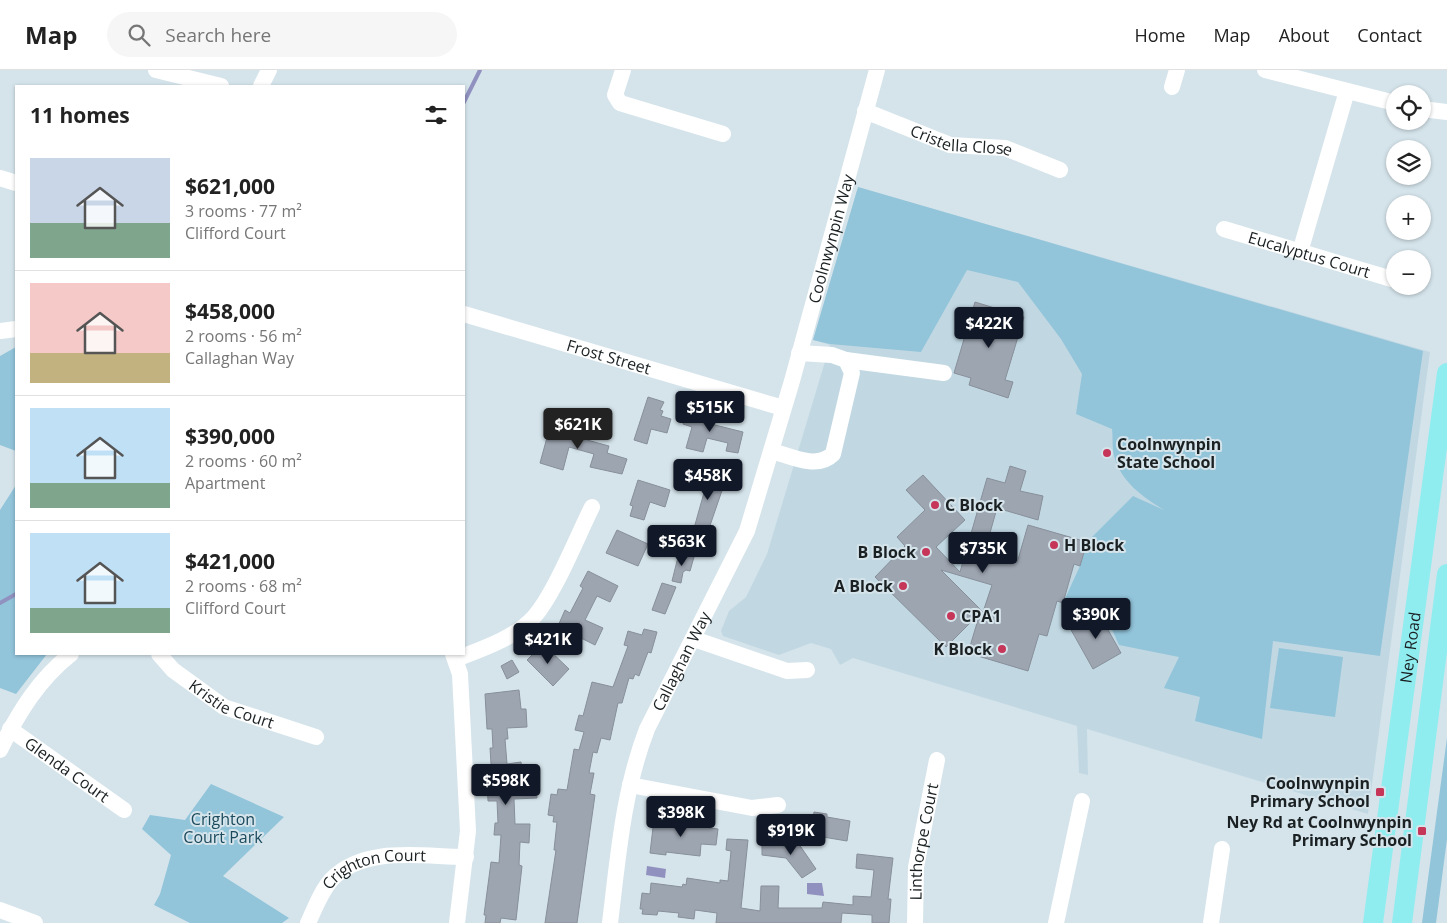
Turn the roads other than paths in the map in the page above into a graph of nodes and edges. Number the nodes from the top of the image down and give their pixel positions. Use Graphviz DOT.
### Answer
graph roads {
  1 [pos="156,70"];
  2 [pos="269,70"];
  3 [pos="623,70"];
  4 [pos="877,70"];
  5 [pos="1177,70"];
  6 [pos="1265,70"];
  7 [pos="217,85"];
  8 [pos="262,85"];
  9 [pos="1172,88"];
  10 [pos="1347,91"];
  11 [pos="1386,101"];
  12 [pos="865,111"];
  13 [pos="724,134"];
  14 [pos="1060,170"];
  15 [pos="0,178"];
  16 [pos="15,183"];
  17 [pos="1224,229"];
  18 [pos="1300,252"];
  19 [pos="1386,277"];
  20 [pos="465,314"];
  21 [pos="15,329"];
  22 [pos="0,331"];
  23 [pos="799,353"];
  24 [pos="846,360"];
  25 [pos="1447,373"];
  26 [pos="944,374"];
  27 [pos="784,408"];
  28 [pos="772,451"];
  29 [pos="1441,472"];
  30 [pos="592,507"];
  31 [pos="1447,574"];
  32 [pos="694,639"];
  33 [pos="465,652"];
  34 [pos="70,655"];
  35 [pos="160,655"];
  36 [pos="455,656"];
  37 [pos="807,670"];
  38 [pos="10,729"];
  39 [pos="316,737"];
  40 [pos="0,750"];
  41 [pos="937,760"];
  42 [pos="630,785"];
  43 [pos="1082,801"];
  44 [pos="778,805"];
  45 [pos="124,810"];
  46 [pos="1222,849"];
  47 [pos="466,857"];
  48 [pos="0,910"];
  49 [pos="35,923"];
  50 [pos="308,923"];
  51 [pos="457,923"];
  52 [pos="610,923"];
  53 [pos="915,923"];
  54 [pos="1056,923"];
  55 [pos="1211,923"];
  56 [pos="1373,923"];
  57 [pos="1402,923"];
  1 -- 7 [label="street"];
  2 -- 8 [label="street"];
  3 -- 13 [label="street"];
  4 -- 12 [label="street, Coolnwynpin Way"];
  5 -- 9 [label="street"];
  6 -- 10 [label="street"];
  10 -- 11 [label="street"];
  10 -- 18 [label="street"];
  12 -- 14 [label="street, Cristella Close"];
  12 -- 23 [label="street, Coolnwynpin Way"];
  15 -- 16 [label="street"];
  17 -- 18 [label="street, Eucalyptus Court"];
  18 -- 19 [label="street, Eucalyptus Court"];
  20 -- 27 [label="street, Frost Street"];
  21 -- 22 [label="street"];
  23 -- 24 [label="street"];
  23 -- 27 [label="street, Coolnwynpin Way"];
  24 -- 26 [label="street"];
  24 -- 28 [label="street"];
  25 -- 29 [label="main road, Ney Road"];
  27 -- 28 [label="street, Callaghan Way"];
  28 -- 32 [label="street, Callaghan Way"];
  29 -- 56 [label="main road, Ney Road"];
  30 -- 33 [label="street"];
  31 -- 57 [label="main road, Ney Road"];
  32 -- 37 [label="street"];
  32 -- 42 [label="street, Callaghan Way"];
  34 -- 38 [label="street"];
  35 -- 39 [label="street, Kristie Court"];
  36 -- 47 [label="street"];
  38 -- 40 [label="street"];
  38 -- 45 [label="street, Glenda Court"];
  41 -- 53 [label="street, Linthorpe Court"];
  42 -- 44 [label="street"];
  42 -- 52 [label="street, Callaghan Way"];
  43 -- 54 [label="street"];
  46 -- 55 [label="street"];
  47 -- 50 [label="street, Crighton Court"];
  47 -- 51 [label="street"];
  48 -- 49 [label="street"];
}
